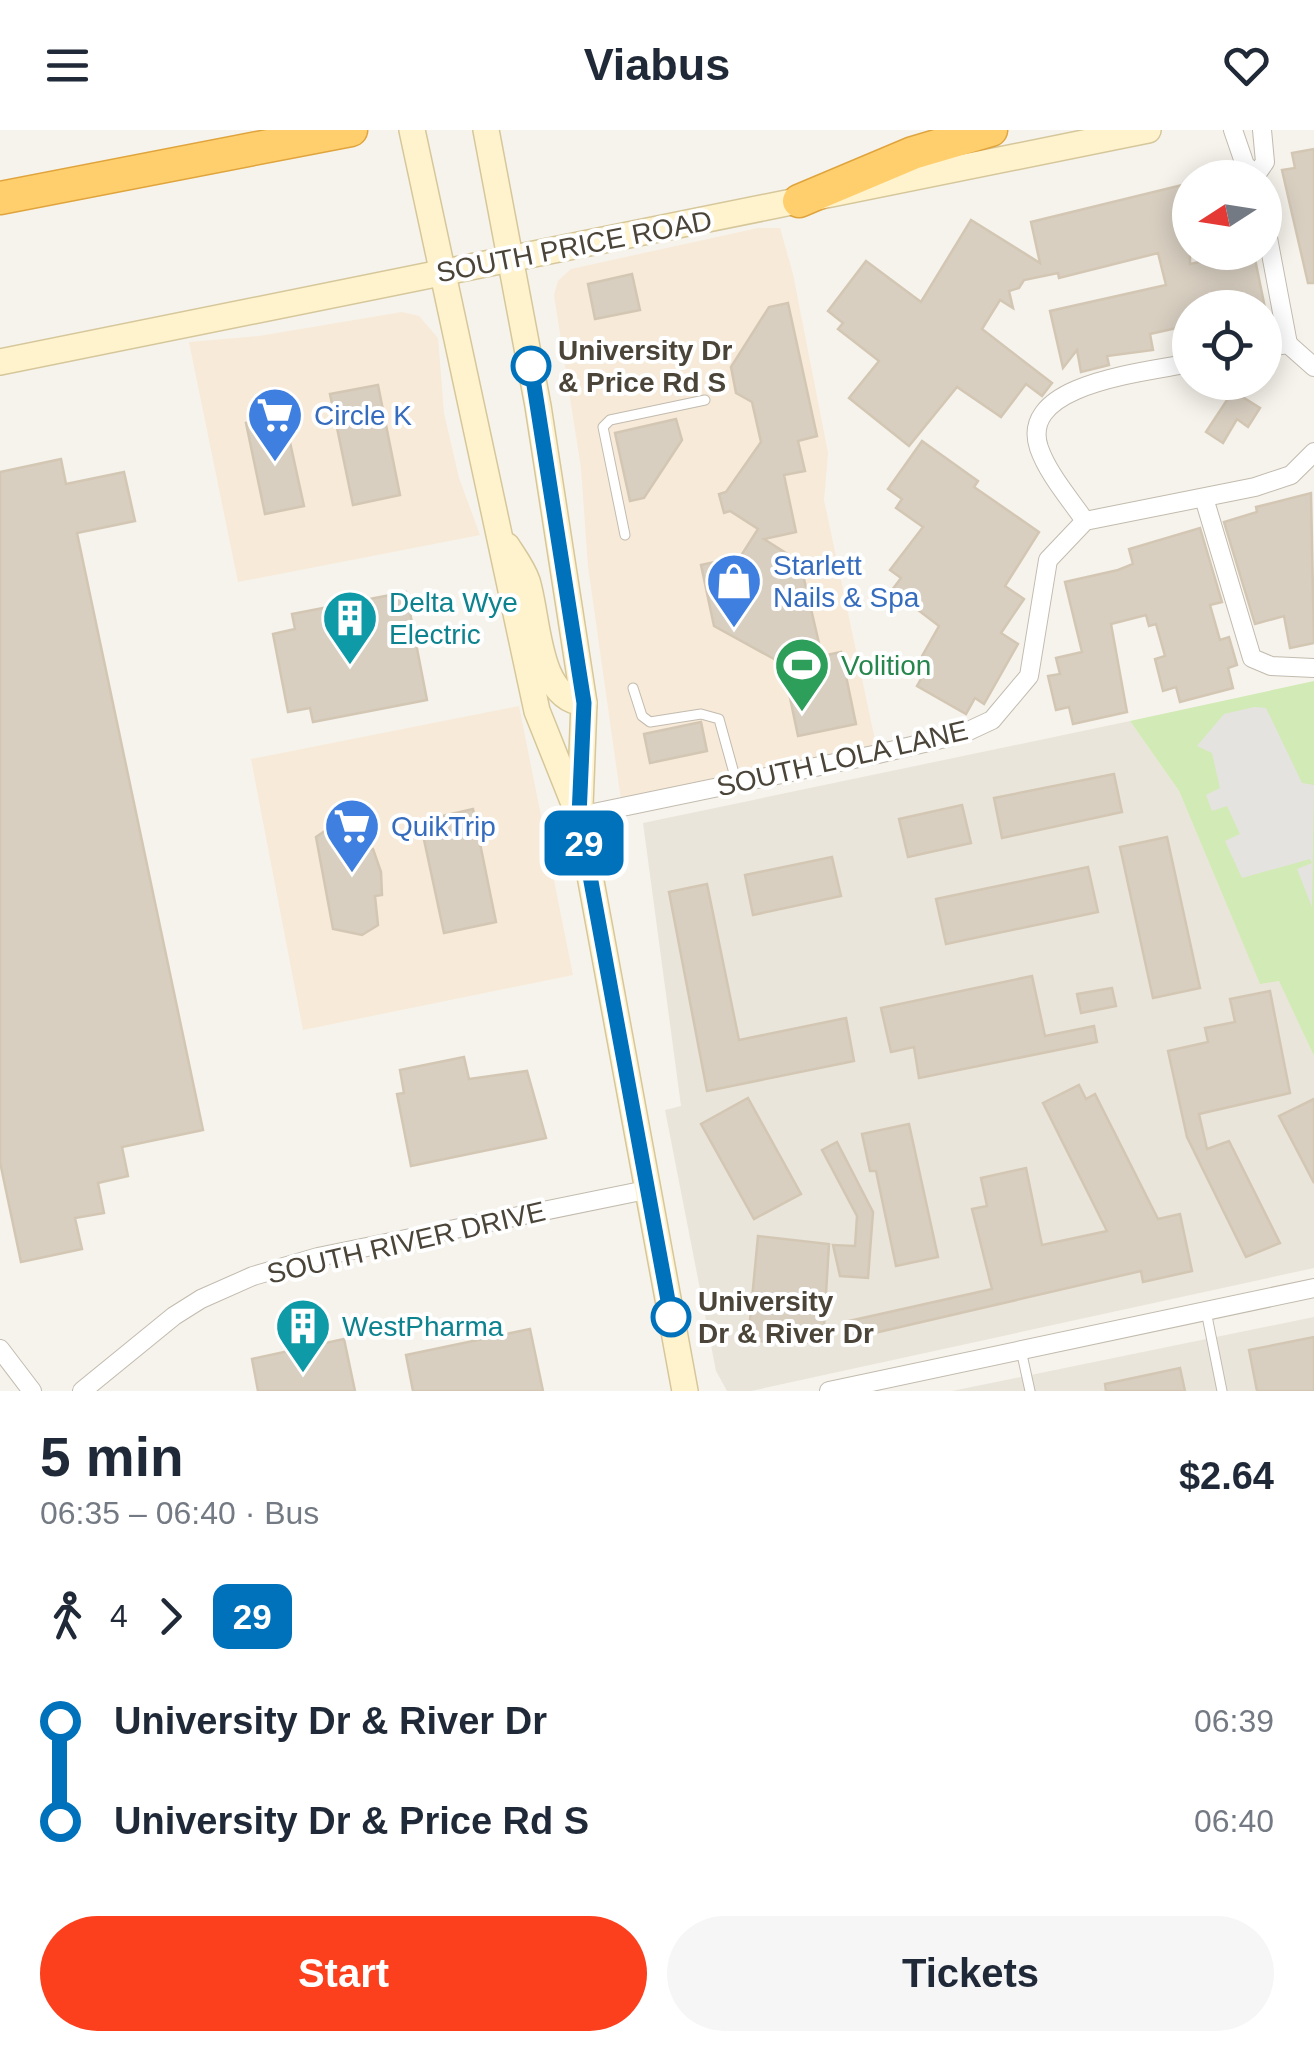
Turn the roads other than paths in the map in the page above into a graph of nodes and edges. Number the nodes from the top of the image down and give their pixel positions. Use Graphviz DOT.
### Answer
graph roads {
  1 [pos="350,130"];
  2 [pos="412,130"];
  3 [pos="486,130"];
  4 [pos="991,130"];
  5 [pos="1148,130"];
  6 [pos="1234,130"];
  7 [pos="1262,130"];
  8 [pos="1243,160"];
  9 [pos="1265,160"];
  10 [pos="0,198"];
  11 [pos="799,201"];
  12 [pos="512,256"];
  13 [pos="1274,270"];
  14 [pos="442,272"];
  15 [pos="1288,344"];
  16 [pos="1282,345"];
  17 [pos="0,362"];
  18 [pos="1172,367"];
  19 [pos="1314,367"];
  20 [pos="705,400"];
  21 [pos="1314,452"];
  22 [pos="1204,498"];
  23 [pos="1086,521"];
  24 [pos="497,529"];
  25 [pos="625,534"];
  26 [pos="1314,668"];
  27 [pos="633,688"];
  28 [pos="584,703"];
  29 [pos="737,784"];
  30 [pos="579,816"];
  31 [pos="646,1190"];
  32 [pos="1314,1288"];
  33 [pos="1206,1311"];
  34 [pos="0,1349"];
  35 [pos="1021,1350"];
  36 [pos="32,1391"];
  37 [pos="82,1391"];
  38 [pos="685,1391"];
  39 [pos="829,1391"];
  40 [pos="1030,1391"];
  41 [pos="1222,1391"];
  1 -- 10 [label="highway"];
  2 -- 14 [label="main road"];
  3 -- 12 [label="main road"];
  4 -- 11 [label="highway"];
  5 -- 11 [label="main road, SOUTH PRICE ROAD"];
  6 -- 8 [label="street"];
  7 -- 9 [label="street"];
  11 -- 12 [label="main road, SOUTH PRICE ROAD"];
  12 -- 14 [label="main road, SOUTH PRICE ROAD"];
  12 -- 28 [label="main road"];
  13 -- 15 [label="street"];
  14 -- 17 [label="main road, SOUTH PRICE ROAD"];
  14 -- 24 [label="main road"];
  15 -- 16 [label="street"];
  15 -- 19 [label="street"];
  18 -- 23 [label="street"];
  20 -- 25 [label="lane"];
  21 -- 22 [label="street"];
  22 -- 23 [label="street"];
  22 -- 26 [label="street"];
  23 -- 29 [label="street, SOUTH LOLA LANE"];
  24 -- 28 [label="main road"];
  24 -- 30 [label="main road"];
  27 -- 29 [label="lane"];
  28 -- 30 [label="main road"];
  29 -- 30 [label="street, SOUTH LOLA LANE"];
  30 -- 31 [label="main road"];
  31 -- 37 [label="street, SOUTH RIVER DRIVE"];
  31 -- 38 [label="main road"];
  32 -- 33 [label="street"];
  33 -- 35 [label="street"];
  33 -- 41 [label="lane"];
  34 -- 36 [label="street"];
  35 -- 39 [label="street"];
  35 -- 40 [label="lane"];
}
